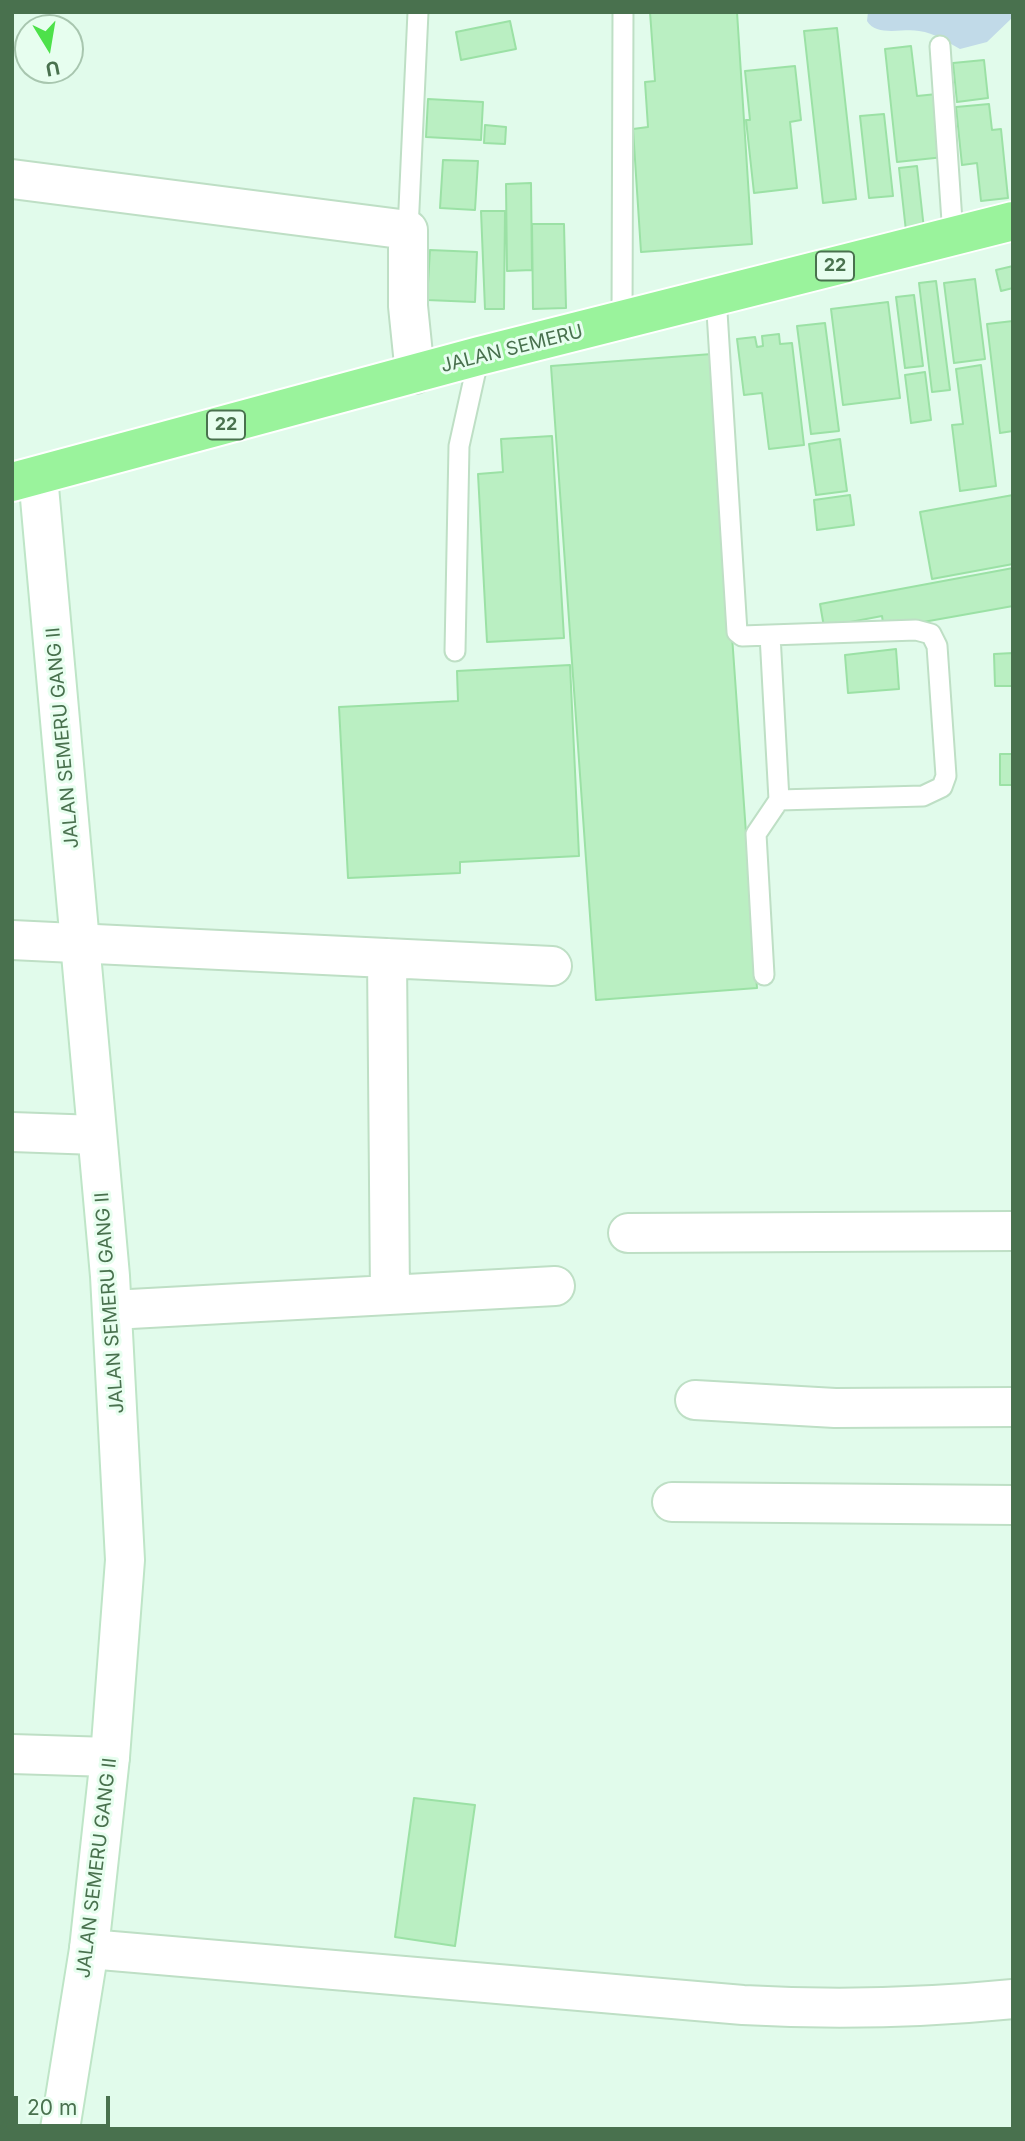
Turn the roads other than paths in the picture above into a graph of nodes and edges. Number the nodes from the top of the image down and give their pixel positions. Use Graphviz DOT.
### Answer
graph roads {
  1 [pos="418,12"];
  2 [pos="623,12"];
  3 [pos="940,46"];
  4 [pos="12,178"];
  5 [pos="1013,221"];
  6 [pos="408,230"];
  7 [pos="953,236"];
  8 [pos="716,296"];
  9 [pos="622,321"];
  10 [pos="479,356"];
  11 [pos="415,374"];
  12 [pos="25,479"];
  13 [pos="770,635"];
  14 [pos="455,650"];
  15 [pos="779,800"];
  16 [pos="12,940"];
  17 [pos="82,942"];
  18 [pos="387,957"];
  19 [pos="552,966"];
  20 [pos="764,975"];
  21 [pos="12,1132"];
  22 [pos="97,1135"];
  23 [pos="1013,1231"];
  24 [pos="628,1233"];
  25 [pos="555,1286"];
  26 [pos="390,1295"];
  27 [pos="112,1310"];
  28 [pos="695,1400"];
  29 [pos="1013,1407"];
  30 [pos="672,1502"];
  31 [pos="1013,1505"];
  32 [pos="12,1754"];
  33 [pos="110,1757"];
  34 [pos="89,1949"];
  35 [pos="1013,1999"];
  36 [pos="60,2129"];
  1 -- 6 [label="lane"];
  2 -- 9 [label="lane"];
  3 -- 7 [label="lane"];
  4 -- 6 [label="street"];
  5 -- 7 [label="highway, JALAN SEMERU / 22"];
  6 -- 11 [label="street"];
  7 -- 8 [label="highway, JALAN SEMERU / 22"];
  8 -- 9 [label="highway, JALAN SEMERU / 22"];
  8 -- 13 [label="lane"];
  9 -- 10 [label="highway, JALAN SEMERU / 22"];
  10 -- 11 [label="highway, JALAN SEMERU / 22"];
  10 -- 14 [label="lane"];
  11 -- 12 [label="highway, JALAN SEMERU / 22"];
  12 -- 17 [label="street, JALAN SEMERU GANG II"];
  13 -- 15 [label="lane"];
  13 -- 15 [label="lane"];
  15 -- 20 [label="lane"];
  16 -- 17 [label="street"];
  17 -- 18 [label="street"];
  17 -- 22 [label="street, JALAN SEMERU GANG II"];
  18 -- 19 [label="street"];
  18 -- 26 [label="street"];
  21 -- 22 [label="street"];
  22 -- 27 [label="street, JALAN SEMERU GANG II"];
  23 -- 24 [label="street"];
  25 -- 26 [label="street"];
  26 -- 27 [label="street"];
  27 -- 33 [label="street, JALAN SEMERU GANG II"];
  28 -- 29 [label="street"];
  30 -- 31 [label="street"];
  32 -- 33 [label="street"];
  33 -- 34 [label="street, JALAN SEMERU GANG II"];
  34 -- 35 [label="street"];
  34 -- 36 [label="street, JALAN SEMERU GANG II"];
}
